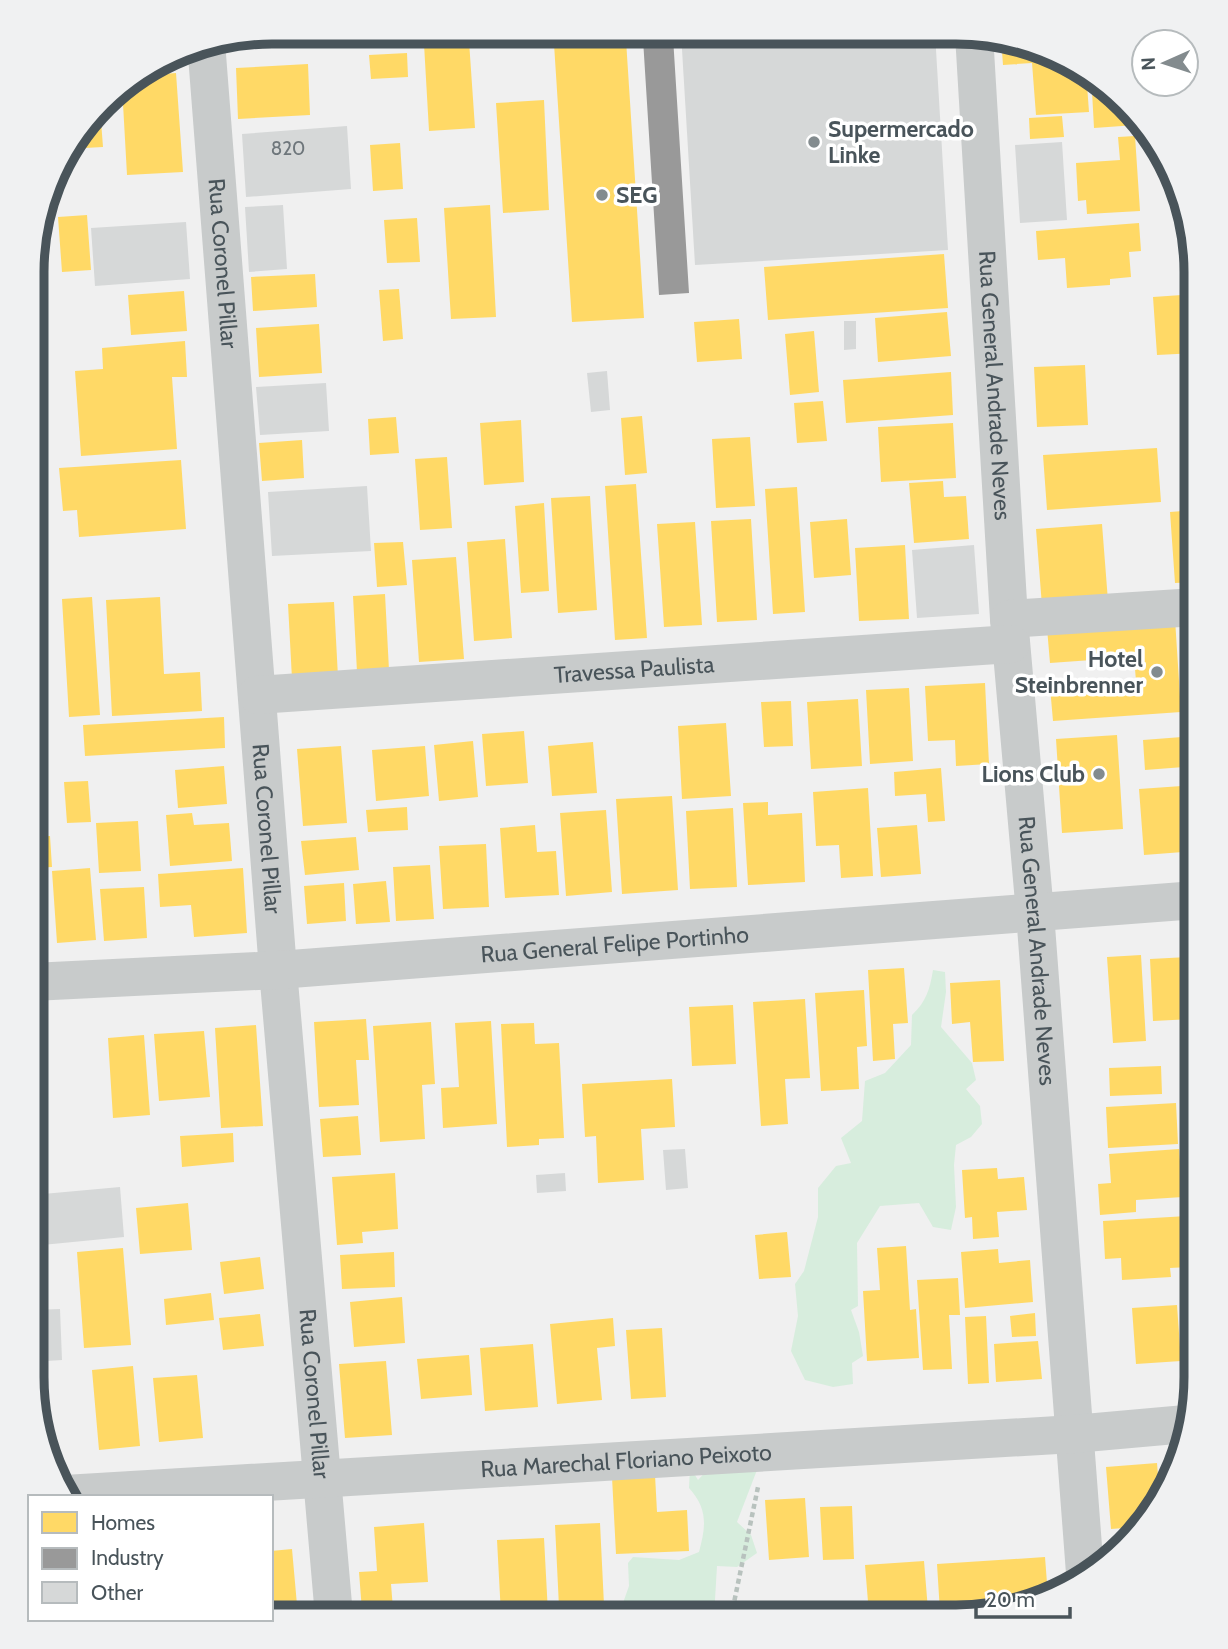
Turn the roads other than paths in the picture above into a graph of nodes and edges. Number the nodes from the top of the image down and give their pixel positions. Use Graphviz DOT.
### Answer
graph roads {
  1 [pos="975,45"];
  2 [pos="207,54"];
  3 [pos="1184,609"];
  4 [pos="1010,631"];
  5 [pos="257,695"];
  6 [pos="1184,901"];
  7 [pos="1035,913"];
  8 [pos="278,970"];
  9 [pos="44,981"];
  10 [pos="1180,1424"];
  11 [pos="1074,1434"];
  12 [pos="323,1479"];
  13 [pos="76,1493"];
  14 [pos="1084,1566"];
  15 [pos="333,1605"];
  1 -- 4 [label="street, Rua General Andrade Neves"];
  2 -- 5 [label="street, Rua Coronel Pillar"];
  3 -- 4 [label="street, Travessa Paulista"];
  4 -- 5 [label="street, Travessa Paulista"];
  4 -- 7 [label="street, Rua General Andrade Neves"];
  5 -- 8 [label="street, Rua Coronel Pillar"];
  6 -- 7 [label="street, Rua General Felipe Portinho"];
  7 -- 8 [label="street, Rua General Felipe Portinho"];
  7 -- 11 [label="street, Rua General Andrade Neves"];
  8 -- 9 [label="street, Rua General Felipe Portinho"];
  8 -- 12 [label="street, Rua Coronel Pillar"];
  10 -- 11 [label="street, Rua Marechal Floriano Peixoto"];
  11 -- 12 [label="street, Rua Marechal Floriano Peixoto"];
  11 -- 14 [label="street, Rua General Andrade Neves"];
  12 -- 13 [label="street, Rua Marechal Floriano Peixoto"];
  12 -- 15 [label="street, Rua Coronel Pillar"];
}
